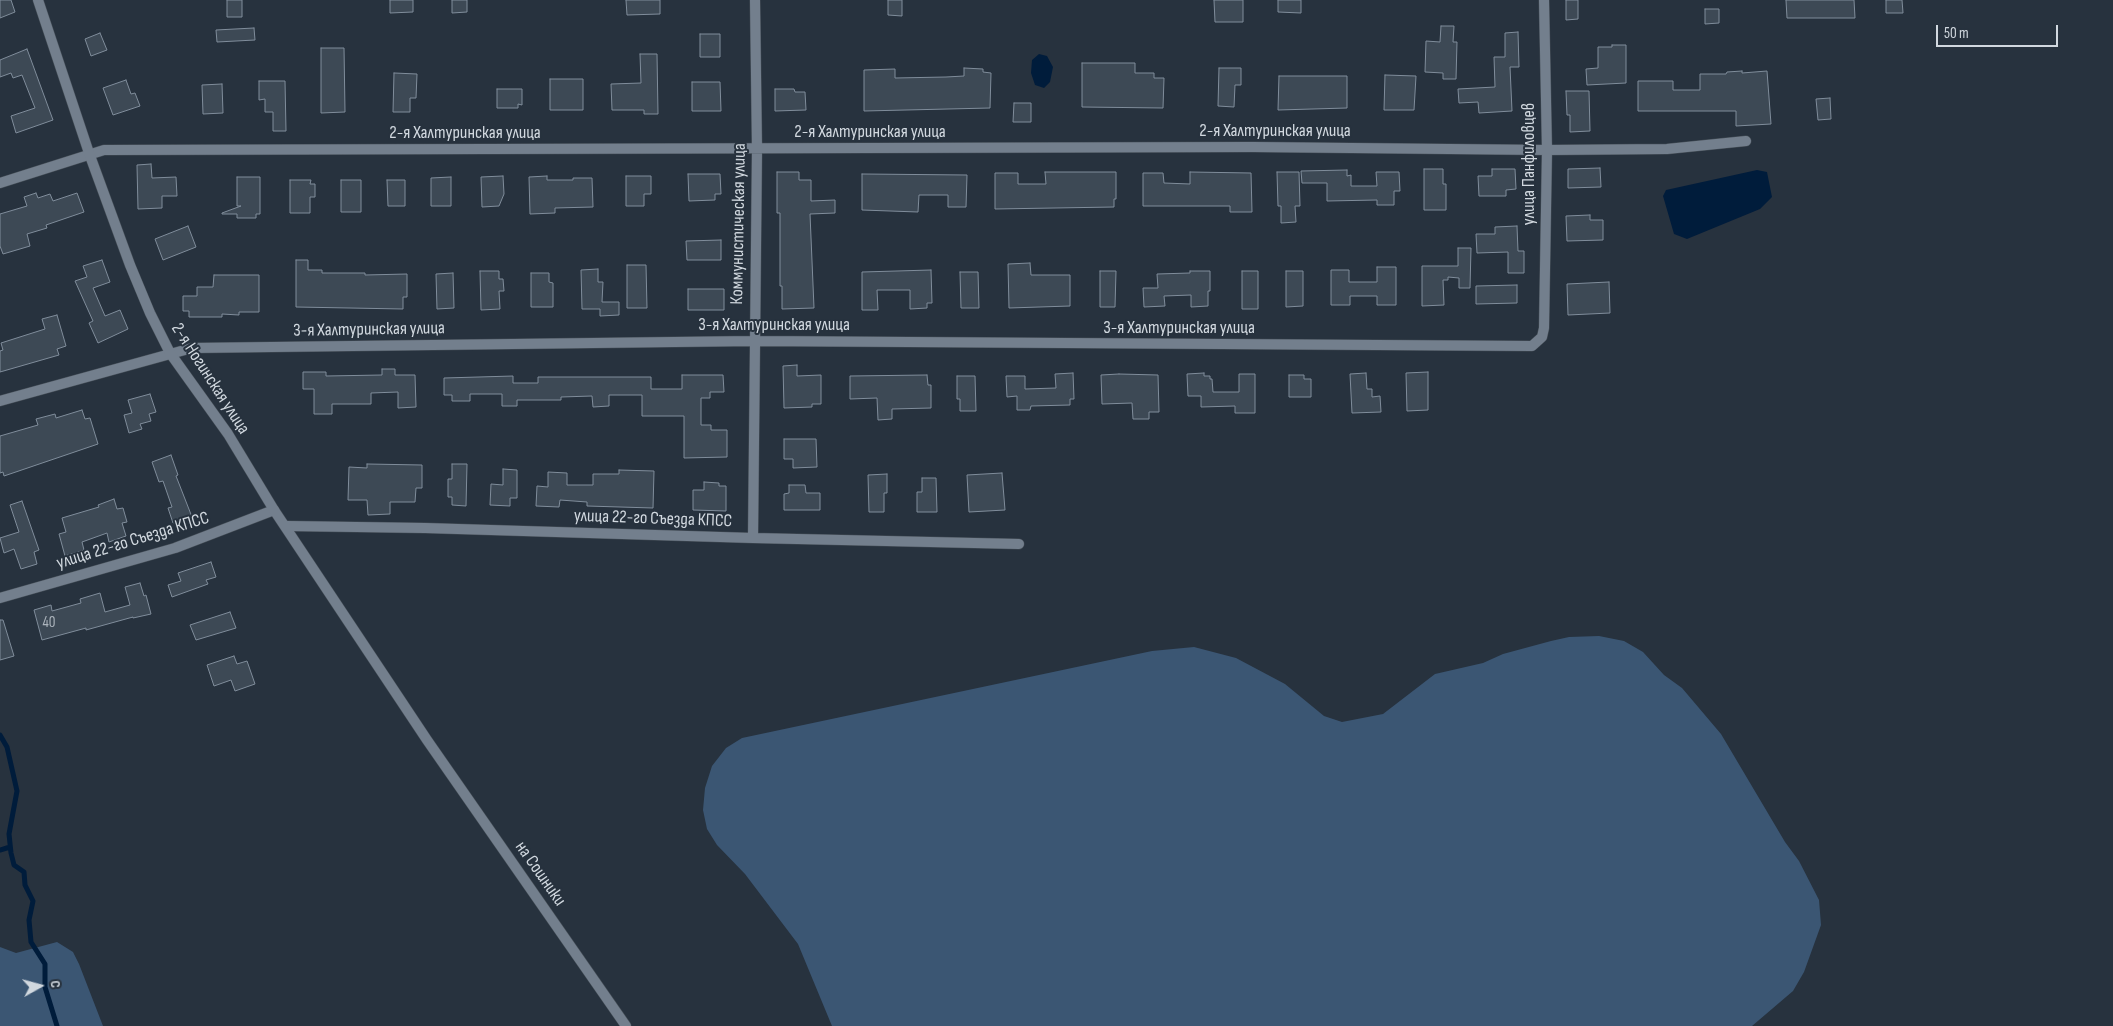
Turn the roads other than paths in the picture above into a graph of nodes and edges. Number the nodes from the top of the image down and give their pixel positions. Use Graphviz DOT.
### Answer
graph roads {
  1 [pos="38,0"];
  2 [pos="754,0"];
  3 [pos="1544,0"];
  4 [pos="1746,141"];
  5 [pos="757,149"];
  6 [pos="1547,150"];
  7 [pos="89,153"];
  8 [pos="0,183"];
  9 [pos="1544,328"];
  10 [pos="754,341"];
  11 [pos="170,353"];
  12 [pos="0,401"];
  13 [pos="274,510"];
  14 [pos="287,526"];
  15 [pos="753,538"];
  16 [pos="1019,544"];
  17 [pos="0,598"];
  18 [pos="427,740"];
  19 [pos="626,1026"];
  1 -- 7 [label="street, 2-я Ногинская улица"];
  2 -- 5 [label="street, Коммунистическая улица"];
  3 -- 6 [label="street, улица Панфиловцев"];
  4 -- 6 [label="street, 2-я Халтуринская улица"];
  5 -- 6 [label="street, 2-я Халтуринская улица"];
  5 -- 7 [label="street, 2-я Халтуринская улица"];
  5 -- 10 [label="street, Коммунистическая улица"];
  6 -- 9 [label="street, улица Панфиловцев"];
  7 -- 8 [label="street, 2-я Халтуринская улица"];
  7 -- 11 [label="street, 2-я Ногинская улица"];
  9 -- 10 [label="street, 3-я Халтуринская улица"];
  10 -- 11 [label="street, 3-я Халтуринская улица"];
  10 -- 15 [label="street, Коммунистическая улица"];
  11 -- 12 [label="street, 3-я Халтуринская улица"];
  11 -- 13 [label="street, 2-я Ногинская улица"];
  13 -- 14 [label="street, 2-я Ногинская улица"];
  13 -- 17 [label="street, улица 22-го Съезда КПСС"];
  14 -- 15 [label="street, улица 22-го Съезда КПСС"];
  14 -- 18 [label="street, 2-я Ногинская улица"];
  15 -- 16 [label="street, улица 22-го Съезда КПСС"];
  18 -- 19 [label="street, на Сошники"];
}
